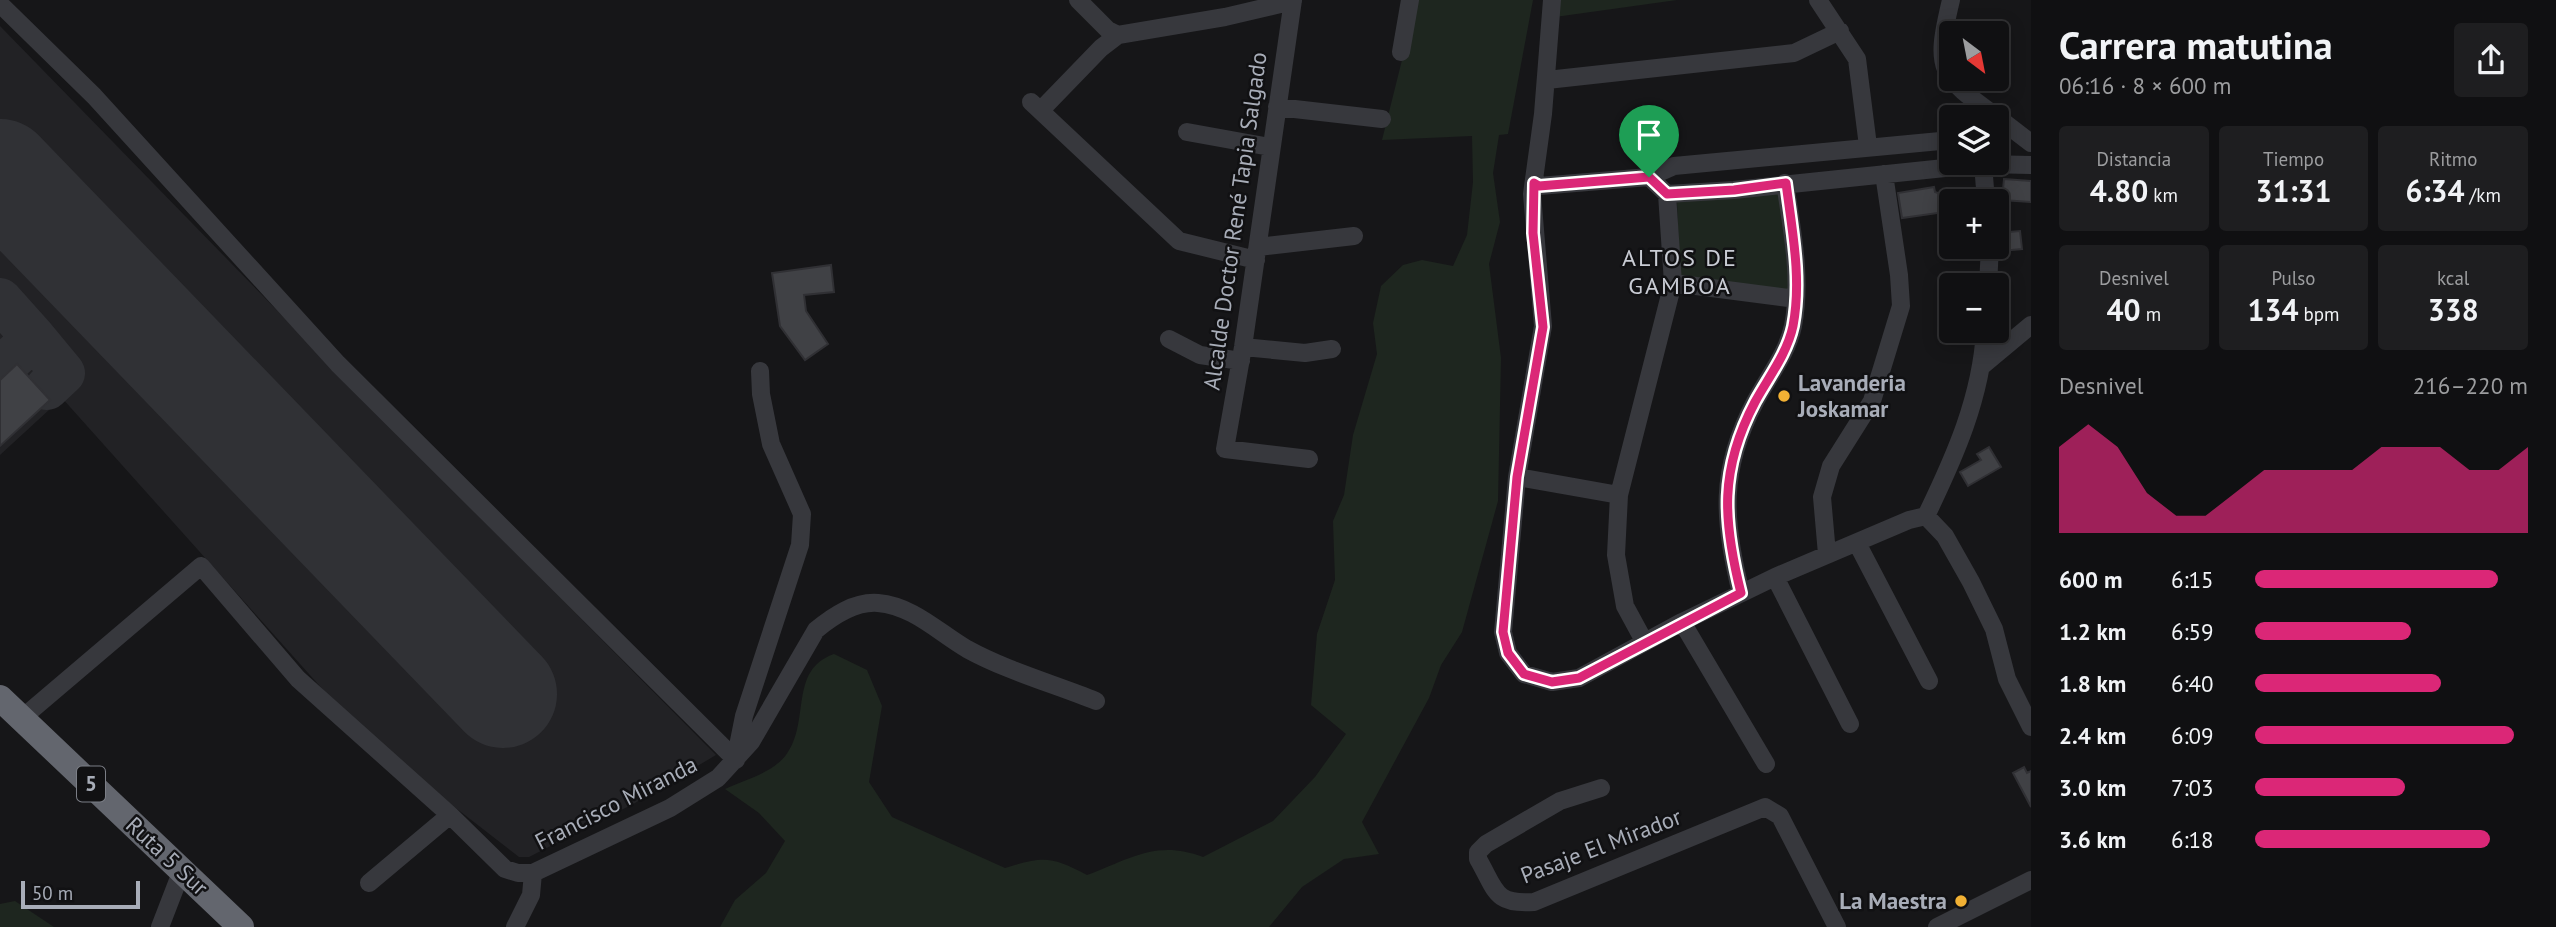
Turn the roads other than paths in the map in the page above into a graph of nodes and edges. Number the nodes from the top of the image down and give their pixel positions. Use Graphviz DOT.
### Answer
graph roads {
  1 [pos="1078,0"];
  2 [pos="1293,0"];
  3 [pos="1410,0"];
  4 [pos="1552,0"];
  5 [pos="1818,0"];
  6 [pos="1951,0"];
  7 [pos="0,4"];
  8 [pos="1840,31"];
  9 [pos="1118,35"];
  10 [pos="1401,52"];
  11 [pos="1547,80"];
  12 [pos="1981,105"];
  13 [pos="1277,107"];
  14 [pos="1382,119"];
  15 [pos="2009,126"];
  16 [pos="1187,132"];
  17 [pos="2025,139"];
  18 [pos="1939,141"];
  19 [pos="1868,146"];
  20 [pos="1270,147"];
  21 [pos="2009,165"];
  22 [pos="2031,165"];
  23 [pos="1939,168"];
  24 [pos="1884,174"];
  25 [pos="1649,177"];
  26 [pos="1534,183"];
  27 [pos="1786,183"];
  28 [pos="1667,194"];
  29 [pos="1354,236"];
  30 [pos="1257,253"];
  31 [pos="1673,283"];
  32 [pos="1796,299"];
  33 [pos="2031,325"];
  34 [pos="1168,339"];
  35 [pos="1984,343"];
  36 [pos="1332,349"];
  37 [pos="1242,354"];
  38 [pos="1983,365"];
  39 [pos="760,371"];
  40 [pos="1309,460"];
  41 [pos="1517,477"];
  42 [pos="1619,495"];
  43 [pos="1926,516"];
  44 [pos="1857,543"];
  45 [pos="1827,554"];
  46 [pos="1775,576"];
  47 [pos="1741,593"];
  48 [pos="1682,622"];
  49 [pos="1644,642"];
  50 [pos="1929,681"];
  51 [pos="0,698"];
  52 [pos="1096,701"];
  53 [pos="21,719"];
  54 [pos="1850,724"];
  55 [pos="2031,727"];
  56 [pos="736,760"];
  57 [pos="1766,764"];
  58 [pos="1601,788"];
  59 [pos="450,815"];
  60 [pos="181,870"];
  61 [pos="533,873"];
  62 [pos="2031,880"];
  63 [pos="369,883"];
  64 [pos="1956,923"];
  65 [pos="160,927"];
  66 [pos="241,927"];
  67 [pos="515,927"];
  68 [pos="1837,927"];
  69 [pos="1937,927"];
  1 -- 9 [label="street"];
  2 -- 9 [label="street"];
  2 -- 13 [label="street, Alcalde Doctor René Tapia Salgado"];
  3 -- 10 [label="street"];
  4 -- 11 [label="street"];
  5 -- 8 [label="street"];
  6 -- 12 [label="street"];
  7 -- 56 [label="street"];
  8 -- 11 [label="street"];
  8 -- 19 [label="street"];
  9 -- 30 [label="street"];
  11 -- 26 [label="street"];
  13 -- 14 [label="street"];
  13 -- 20 [label="street, Alcalde Doctor René Tapia Salgado"];
  15 -- 17 [label="street"];
  16 -- 20 [label="street"];
  18 -- 19 [label="street"];
  19 -- 25 [label="street"];
  20 -- 30 [label="street, Alcalde Doctor René Tapia Salgado"];
  21 -- 22 [label="street"];
  23 -- 24 [label="street"];
  24 -- 27 [label="street"];
  24 -- 45 [label="street"];
  25 -- 26 [label="street"];
  25 -- 28 [label="street"];
  26 -- 41 [label="street"];
  27 -- 28 [label="street"];
  27 -- 32 [label="street"];
  28 -- 31 [label="street"];
  29 -- 30 [label="street"];
  30 -- 37 [label="street, Alcalde Doctor René Tapia Salgado"];
  31 -- 32 [label="street"];
  31 -- 42 [label="street"];
  32 -- 47 [label="street"];
  33 -- 38 [label="street"];
  34 -- 37 [label="street"];
  35 -- 38 [label="street"];
  36 -- 37 [label="street"];
  37 -- 40 [label="street, Alcalde Doctor René Tapia Salgado"];
  38 -- 43 [label="street"];
  39 -- 56 [label="street"];
  41 -- 42 [label="street"];
  41 -- 49 [label="street"];
  42 -- 49 [label="street"];
  43 -- 44 [label="street"];
  43 -- 55 [label="street"];
  44 -- 45 [label="street"];
  44 -- 50 [label="street"];
  45 -- 46 [label="street"];
  46 -- 47 [label="street"];
  46 -- 54 [label="street"];
  47 -- 48 [label="street"];
  48 -- 49 [label="street"];
  48 -- 57 [label="street"];
  51 -- 53 [label="highway, Ruta 5 Sur / 5"];
  52 -- 56 [label="street, Francisco Miranda"];
  53 -- 59 [label="street, Francisco Miranda"];
  53 -- 60 [label="highway, Ruta 5 Sur / 5"];
  56 -- 61 [label="street, Francisco Miranda"];
  58 -- 68 [label="street, Pasaje El Mirador"];
  59 -- 61 [label="street, Francisco Miranda"];
  59 -- 63 [label="street"];
  60 -- 65 [label="street"];
  60 -- 66 [label="highway, Ruta 5 Sur / 5"];
  61 -- 67 [label="street"];
  62 -- 64 [label="street"];
  64 -- 69 [label="street"];
}
